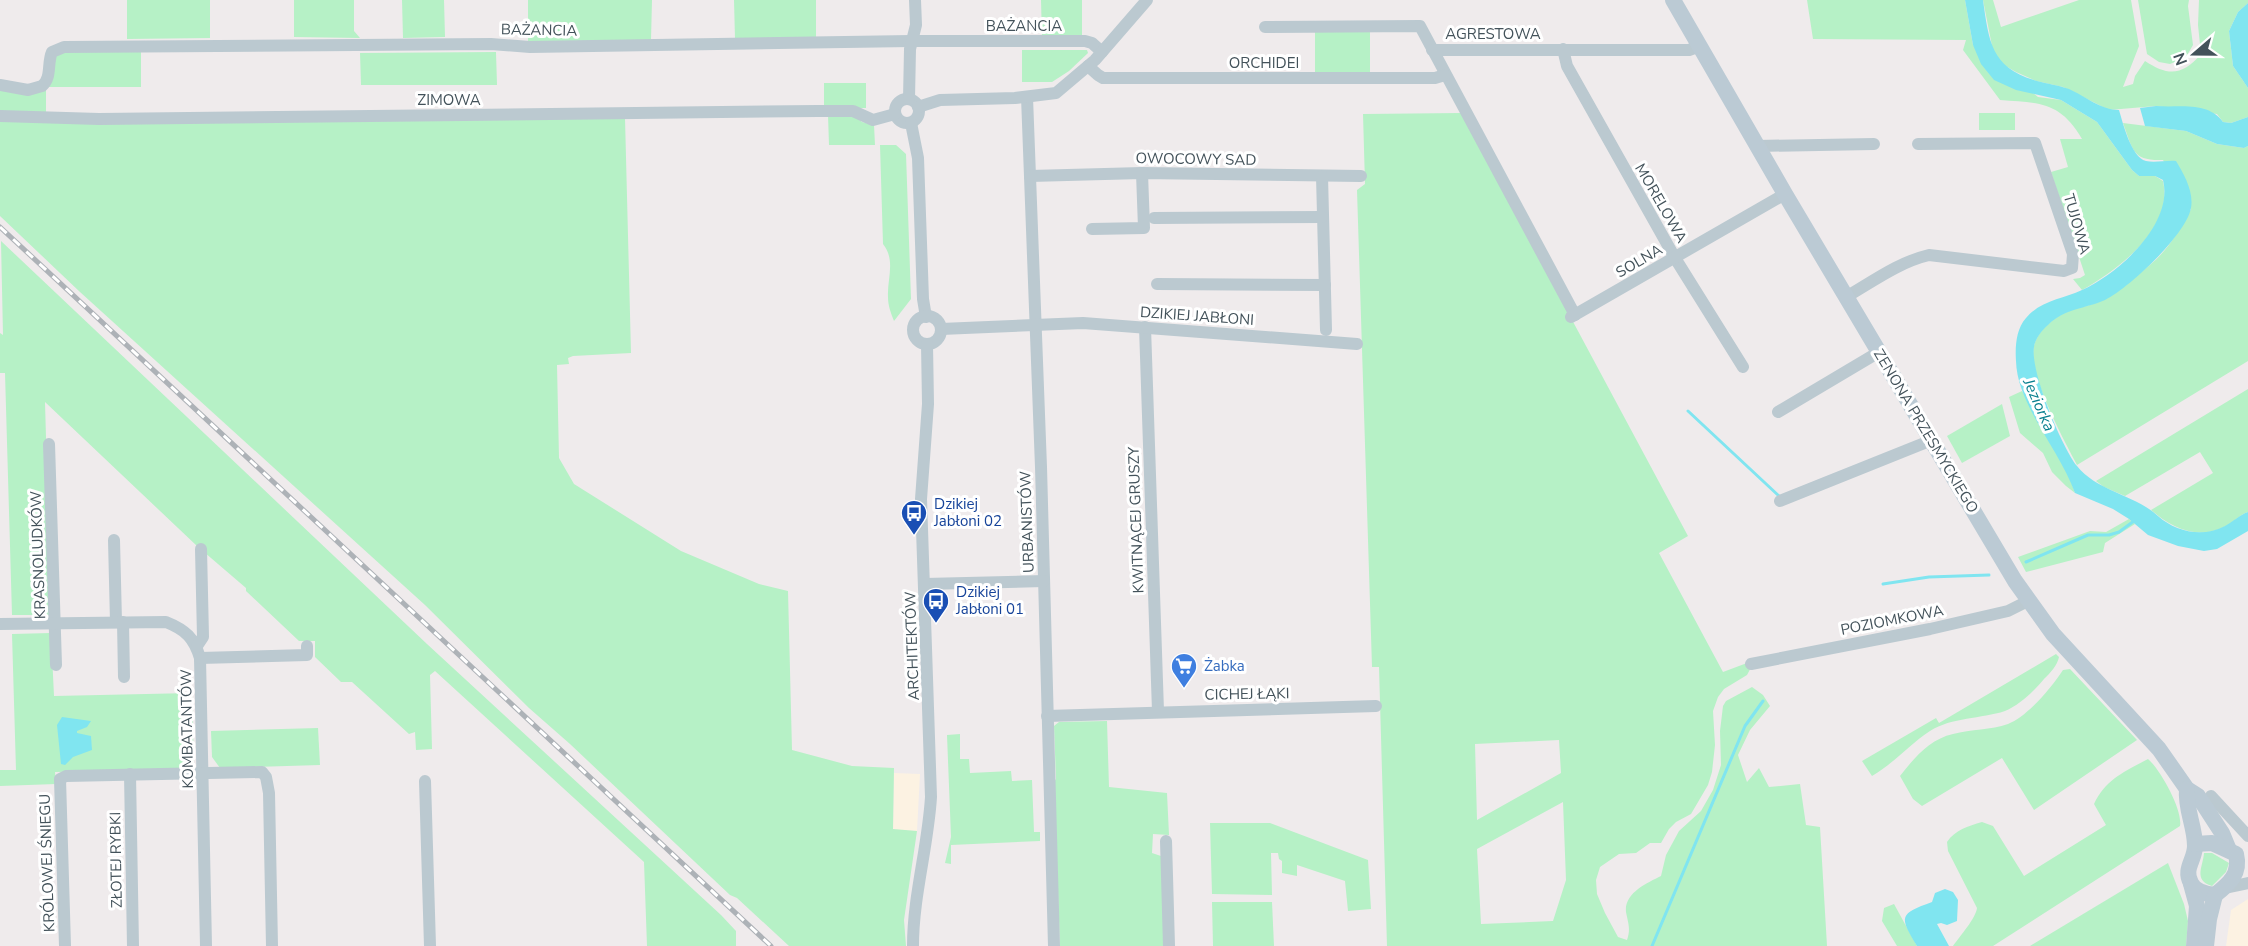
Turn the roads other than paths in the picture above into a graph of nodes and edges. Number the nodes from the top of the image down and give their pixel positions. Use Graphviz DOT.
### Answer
graph roads {
  1 [pos="915,0"];
  2 [pos="1147,0"];
  3 [pos="1673,0"];
  4 [pos="1265,27"];
  5 [pos="911,41"];
  6 [pos="1700,46"];
  7 [pos="1563,49"];
  8 [pos="1432,50"];
  9 [pos="1102,52"];
  10 [pos="1088,66"];
  11 [pos="1445,75"];
  12 [pos="0,85"];
  13 [pos="1027,98"];
  14 [pos="914,103"];
  15 [pos="895,114"];
  16 [pos="0,116"];
  17 [pos="911,123"];
  18 [pos="1874,144"];
  19 [pos="1918,144"];
  20 [pos="1757,146"];
  21 [pos="1142,173"];
  22 [pos="1322,176"];
  23 [pos="1361,176"];
  24 [pos="1030,177"];
  25 [pos="1785,194"];
  26 [pos="1322,217"];
  27 [pos="1154,218"];
  28 [pos="1092,229"];
  29 [pos="1675,258"];
  30 [pos="1157,284"];
  31 [pos="1325,285"];
  32 [pos="1846,297"];
  33 [pos="926,317"];
  34 [pos="1035,324"];
  35 [pos="1145,327"];
  36 [pos="940,329"];
  37 [pos="1326,330"];
  38 [pos="927,344"];
  39 [pos="1357,344"];
  40 [pos="1879,352"];
  41 [pos="1743,367"];
  42 [pos="1778,412"];
  43 [pos="1932,440"];
  44 [pos="49,444"];
  45 [pos="1780,501"];
  46 [pos="114,540"];
  47 [pos="201,549"];
  48 [pos="1044,581"];
  49 [pos="925,584"];
  50 [pos="2028,601"];
  51 [pos="119,622"];
  52 [pos="55,623"];
  53 [pos="0,624"];
  54 [pos="307,646"];
  55 [pos="199,652"];
  56 [pos="1755,663"];
  57 [pos="56,665"];
  58 [pos="124,677"];
  59 [pos="1376,706"];
  60 [pos="1158,711"];
  61 [pos="1047,716"];
  62 [pos="202,772"];
  63 [pos="130,774"];
  64 [pos="425,781"];
  65 [pos="2187,789"];
  66 [pos="2211,796"];
  67 [pos="2248,836"];
  68 [pos="1166,841"];
  69 [pos="2195,844"];
  70 [pos="2238,854"];
  71 [pos="2248,883"];
  72 [pos="2191,884"];
  73 [pos="2220,892"];
  74 [pos="65,946"];
  75 [pos="133,946"];
  76 [pos="206,946"];
  77 [pos="272,946"];
  78 [pos="430,946"];
  79 [pos="912,946"];
  80 [pos="1054,946"];
  81 [pos="1169,946"];
  82 [pos="2194,946"];
  83 [pos="2206,946"];
  1 -- 5 [label="street"];
  2 -- 9 [label="street"];
  3 -- 6 [label="main road, ZENONA PRZESMYCKIEGO"];
  4 -- 8 [label="street, AGRESTOWA"];
  5 -- 9 [label="street, BAŻANCIA"];
  5 -- 12 [label="street, BAŻANCIA"];
  5 -- 14 [label="street"];
  6 -- 7 [label="street, AGRESTOWA"];
  6 -- 20 [label="main road, ZENONA PRZESMYCKIEGO"];
  7 -- 8 [label="street, AGRESTOWA"];
  7 -- 29 [label="street, MORELOWA"];
  8 -- 11 [label="street"];
  9 -- 10 [label="street"];
  10 -- 11 [label="street, ORCHIDEI"];
  10 -- 13 [label="street"];
  11 -- 29 [label="street, SOLNA"];
  13 -- 14 [label="street"];
  13 -- 24 [label="street, URBANISTÓW"];
  14 -- 15 [label="street"];
  14 -- 17 [label="street"];
  15 -- 16 [label="street, ZIMOWA"];
  15 -- 17 [label="street"];
  17 -- 33 [label="street"];
  18 -- 20 [label="street"];
  19 -- 32 [label="street, TUJOWA"];
  20 -- 25 [label="main road, ZENONA PRZESMYCKIEGO"];
  21 -- 22 [label="street, OWOCOWY SAD"];
  21 -- 24 [label="street, OWOCOWY SAD"];
  21 -- 28 [label="street"];
  22 -- 23 [label="street, OWOCOWY SAD"];
  22 -- 26 [label="street"];
  24 -- 34 [label="street, URBANISTÓW"];
  25 -- 29 [label="street, SOLNA"];
  25 -- 32 [label="main road, ZENONA PRZESMYCKIEGO"];
  26 -- 27 [label="street"];
  26 -- 31 [label="street"];
  29 -- 41 [label="street, MORELOWA"];
  30 -- 31 [label="street"];
  31 -- 37 [label="street"];
  32 -- 40 [label="main road, ZENONA PRZESMYCKIEGO"];
  33 -- 36 [label="street"];
  33 -- 38 [label="street"];
  34 -- 35 [label="street, DZIKIEJ JABŁONI"];
  34 -- 36 [label="street, DZIKIEJ JABŁONI"];
  34 -- 48 [label="street, URBANISTÓW"];
  35 -- 39 [label="street, DZIKIEJ JABŁONI"];
  35 -- 60 [label="street, KWITNĄCEJ GRUSZY"];
  36 -- 38 [label="street"];
  38 -- 49 [label="street, ARCHITEKTÓW"];
  40 -- 42 [label="street"];
  40 -- 43 [label="main road, ZENONA PRZESMYCKIEGO"];
  43 -- 45 [label="street"];
  43 -- 50 [label="main road, ZENONA PRZESMYCKIEGO"];
  44 -- 52 [label="street, KRASNOLUDKÓW"];
  46 -- 51 [label="street"];
  47 -- 55 [label="street, KOMBATANTÓW"];
  48 -- 49 [label="street"];
  48 -- 61 [label="street, URBANISTÓW"];
  49 -- 79 [label="street, ARCHITEKTÓW"];
  50 -- 56 [label="street, POZIOMKOWA"];
  50 -- 65 [label="main road, ZENONA PRZESMYCKIEGO"];
  51 -- 52 [label="street"];
  51 -- 55 [label="street"];
  51 -- 58 [label="street"];
  52 -- 53 [label="street"];
  52 -- 57 [label="street, KRASNOLUDKÓW"];
  54 -- 55 [label="street"];
  55 -- 62 [label="street, KOMBATANTÓW"];
  59 -- 60 [label="street, CICHEJ ŁĄKI"];
  60 -- 61 [label="street, CICHEJ ŁĄKI"];
  61 -- 80 [label="street, URBANISTÓW"];
  62 -- 63 [label="street, KRÓLOWEJ ŚNIEGU"];
  62 -- 76 [label="street, KOMBATANTÓW"];
  62 -- 77 [label="street, KRÓLOWEJ ŚNIEGU"];
  63 -- 74 [label="street, KRÓLOWEJ ŚNIEGU"];
  63 -- 75 [label="street, ZŁOTEJ RYBKI"];
  64 -- 78 [label="street"];
  65 -- 69 [label="main road"];
  65 -- 70 [label="main road, ZENONA PRZESMYCKIEGO"];
  66 -- 67 [label="street"];
  68 -- 81 [label="street"];
  69 -- 70 [label="main road"];
  69 -- 72 [label="main road"];
  70 -- 73 [label="main road"];
  71 -- 73 [label="street"];
  72 -- 73 [label="main road"];
  72 -- 82 [label="main road"];
  73 -- 83 [label="main road"];
}
